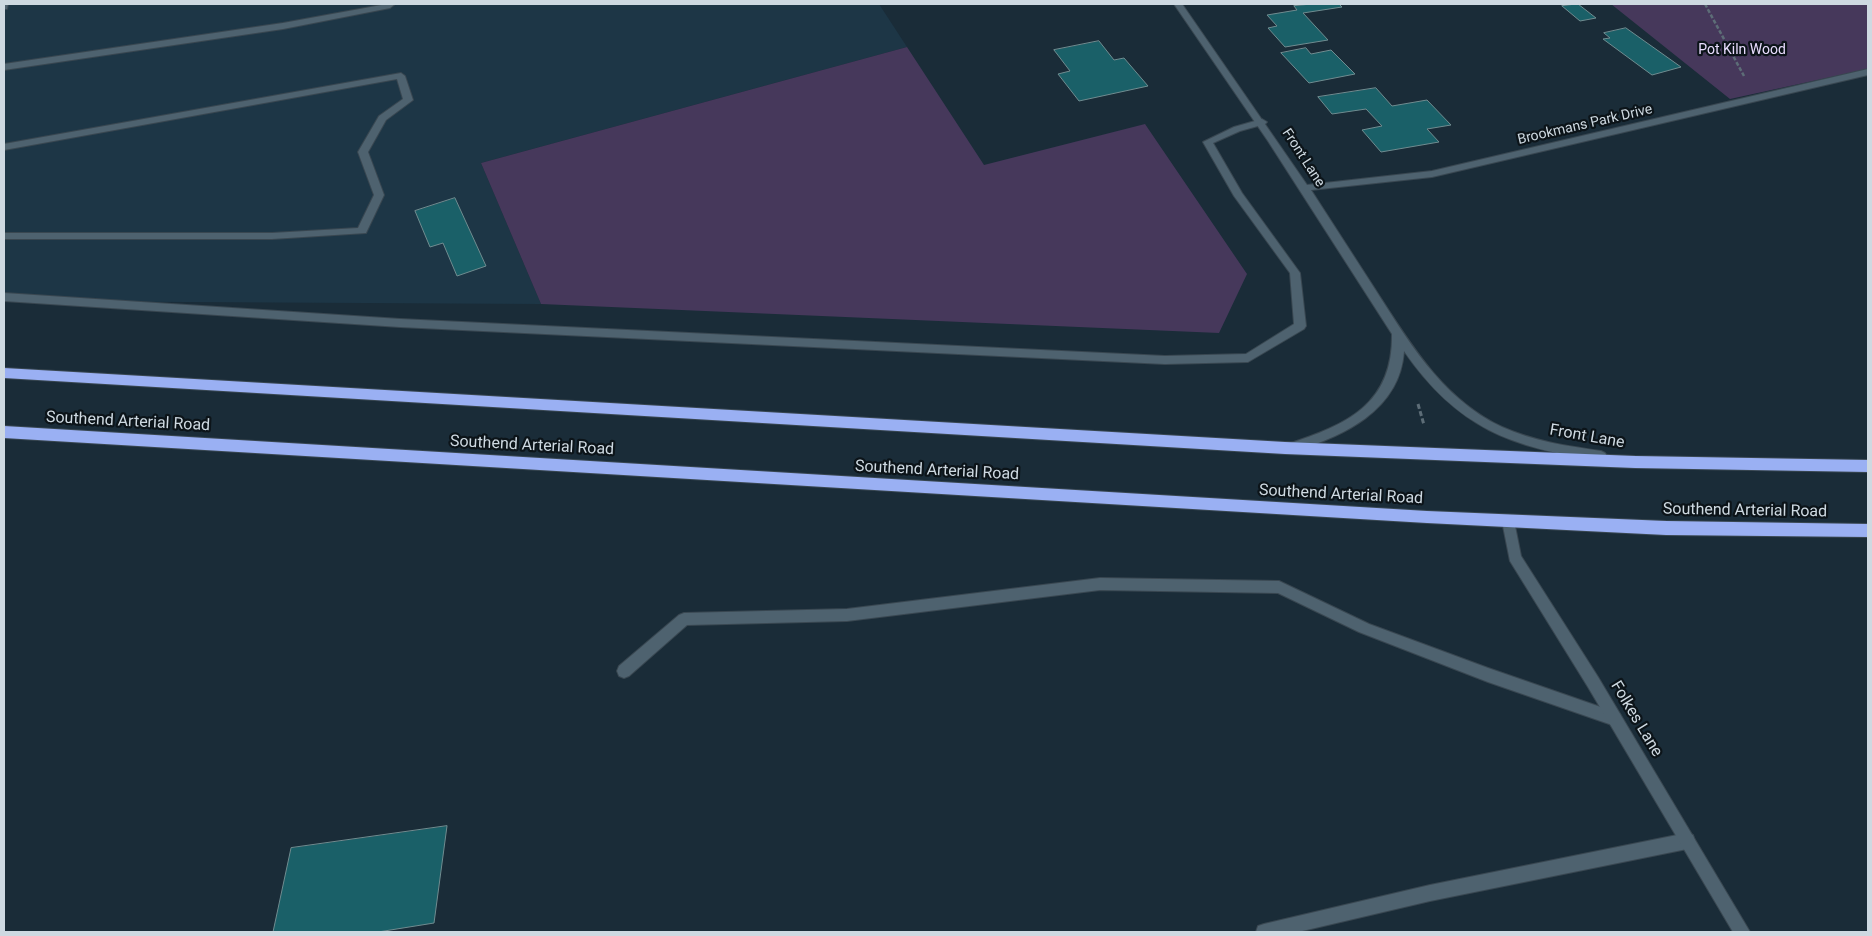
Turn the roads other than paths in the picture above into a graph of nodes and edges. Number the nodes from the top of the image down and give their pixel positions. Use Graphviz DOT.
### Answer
graph roads {
  1 [pos="391,4"];
  2 [pos="1178,4"];
  3 [pos="4,67"];
  4 [pos="1868,72"];
  5 [pos="1262,122"];
  6 [pos="4,148"];
  7 [pos="1304,188"];
  8 [pos="4,236"];
  9 [pos="4,297"];
  10 [pos="1398,333"];
  11 [pos="4,373"];
  12 [pos="4,432"];
  13 [pos="1285,448"];
  14 [pos="1634,462"];
  15 [pos="1868,466"];
  16 [pos="1508,521"];
  17 [pos="1868,531"];
  18 [pos="624,671"];
  19 [pos="1615,719"];
  20 [pos="1688,841"];
  21 [pos="1264,932"];
  22 [pos="1742,932"];
  1 -- 3 [label="street"];
  2 -- 5 [label="street, Front Lane"];
  4 -- 7 [label="street, Brookmans Park Drive"];
  5 -- 7 [label="street, Front Lane"];
  5 -- 9 [label="street"];
  6 -- 8 [label="street"];
  7 -- 10 [label="street, Front Lane"];
  10 -- 13 [label="street"];
  10 -- 14 [label="street, Front Lane"];
  11 -- 13 [label="highway"];
  12 -- 16 [label="highway, Southend Arterial Road"];
  13 -- 14 [label="highway"];
  14 -- 15 [label="highway"];
  16 -- 17 [label="highway, Southend Arterial Road"];
  16 -- 19 [label="street, Folkes Lane"];
  18 -- 19 [label="street"];
  19 -- 20 [label="street, Folkes Lane"];
  20 -- 21 [label="street"];
  20 -- 22 [label="street, Folkes Lane"];
}
